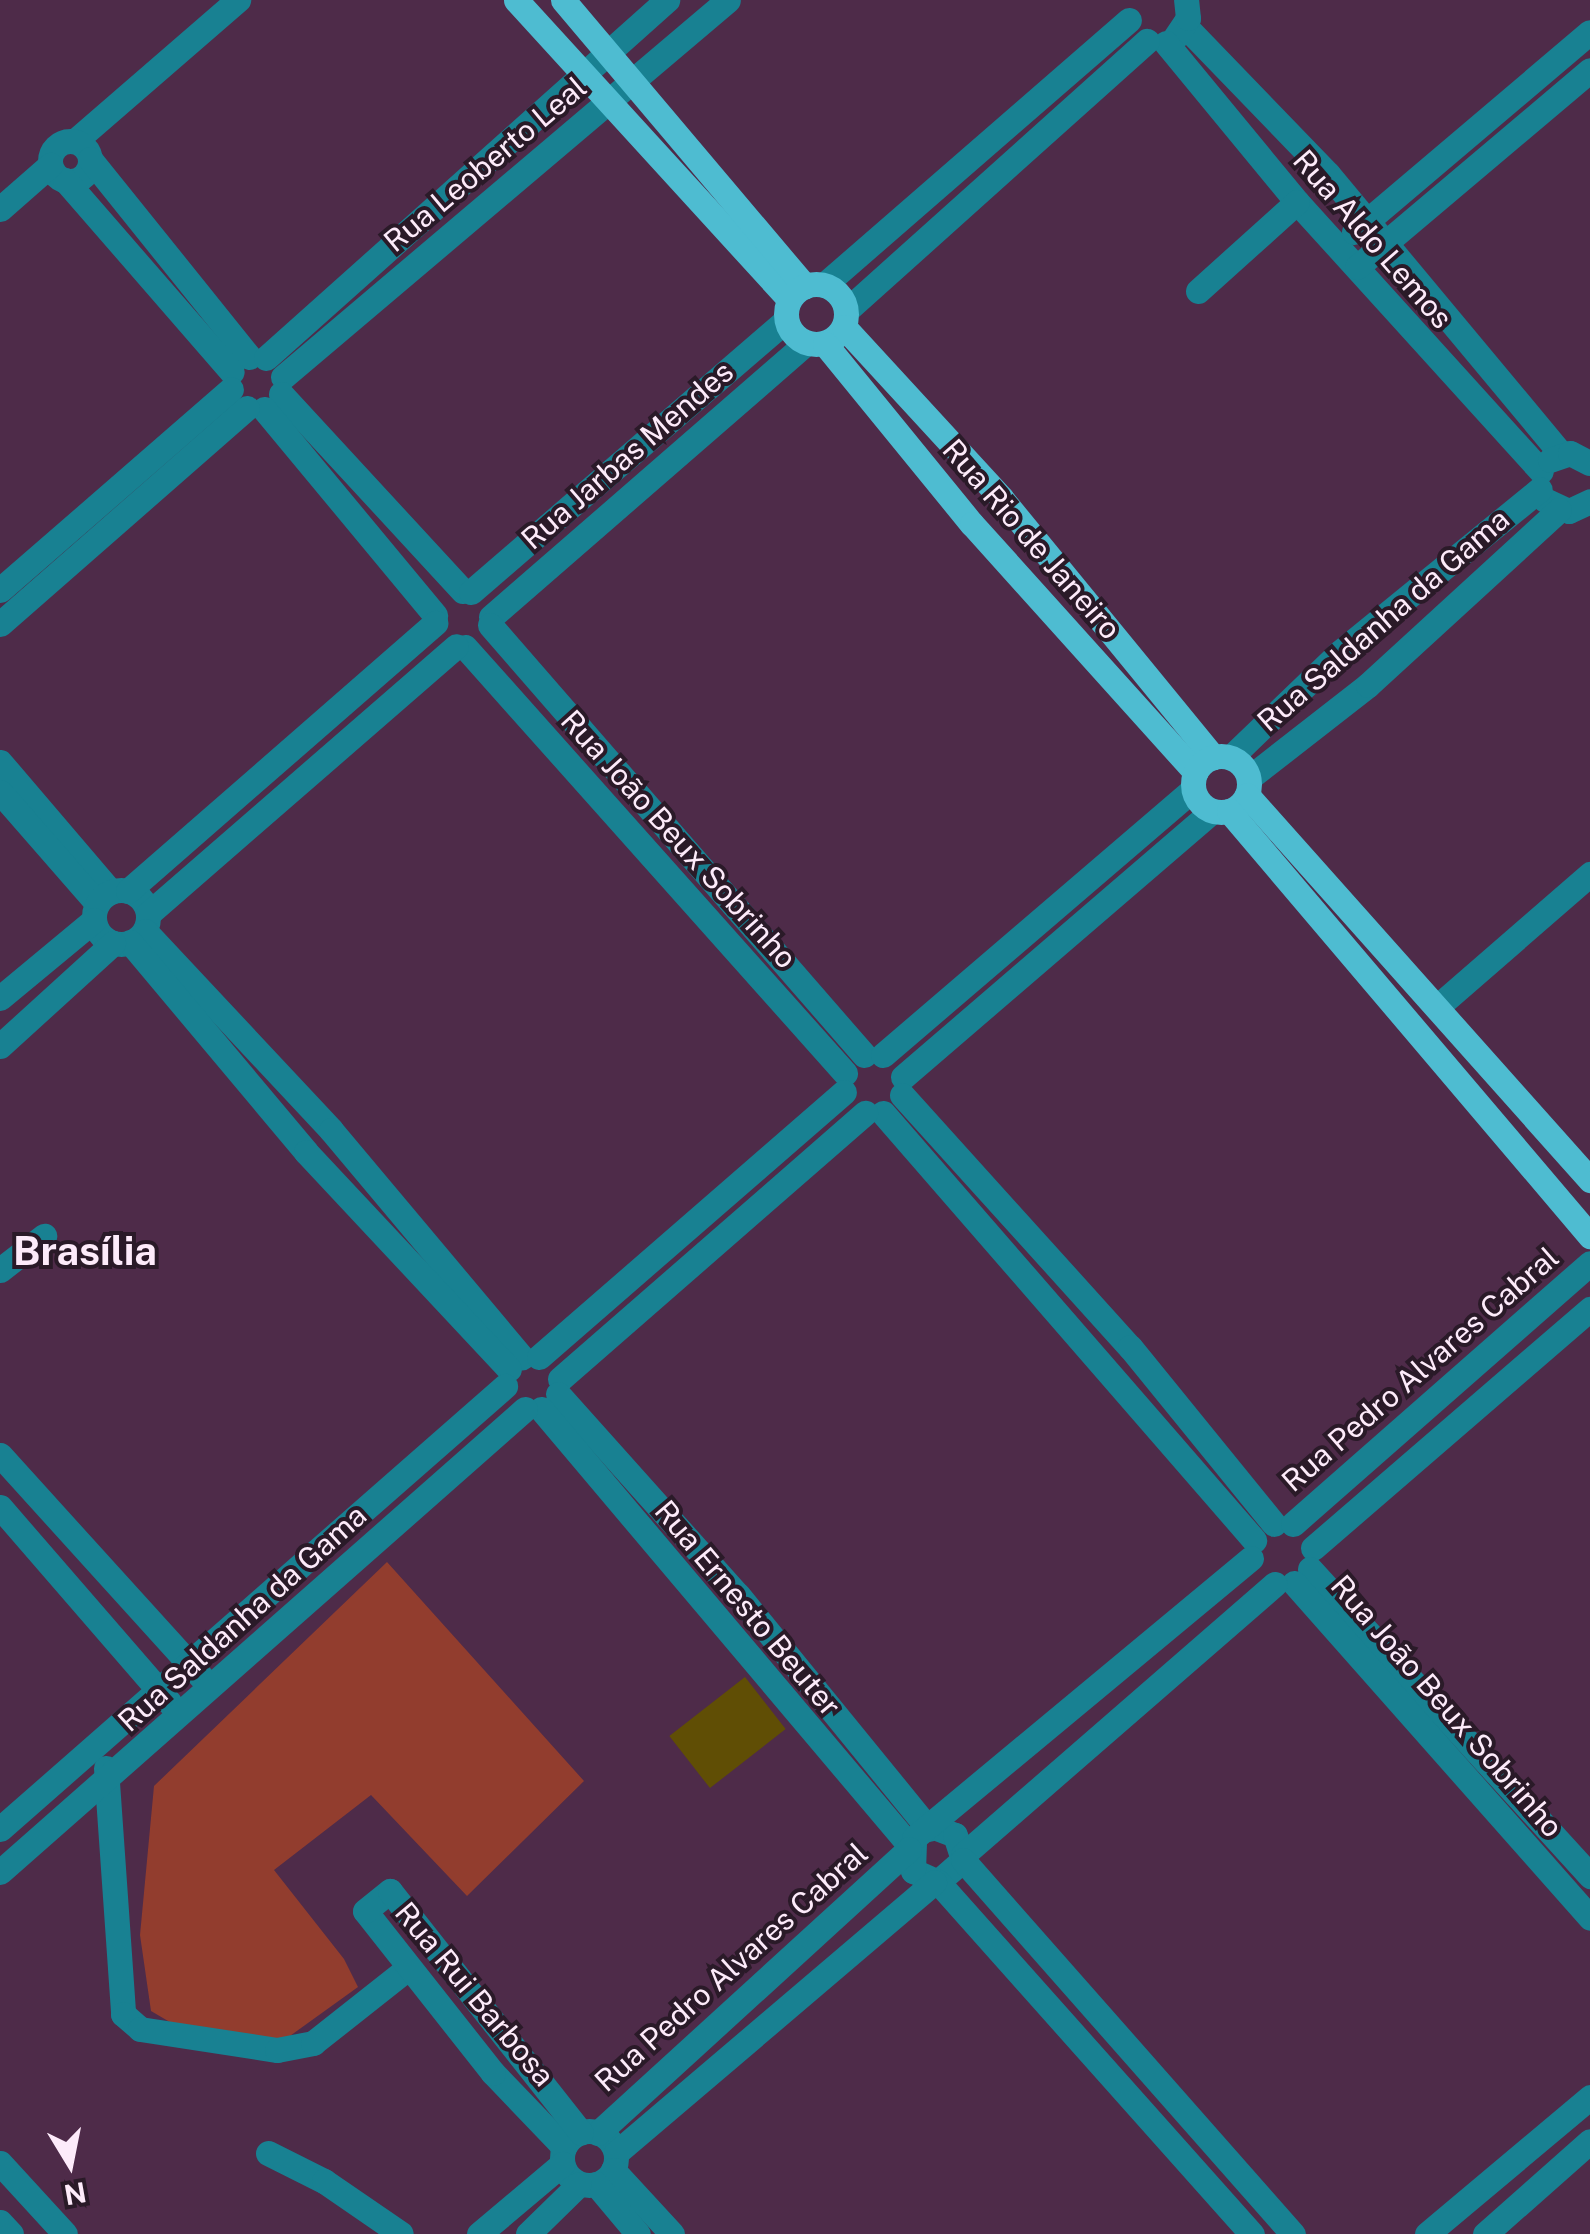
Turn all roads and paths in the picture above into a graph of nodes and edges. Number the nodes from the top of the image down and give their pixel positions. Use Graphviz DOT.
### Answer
graph roads {
  1 [pos="238,0"];
  2 [pos="516,0"];
  3 [pos="563,0"];
  4 [pos="668,0"];
  5 [pos="728,0"];
  6 [pos="1130,5"];
  7 [pos="1179,20"];
  8 [pos="1590,32"];
  9 [pos="608,51"];
  10 [pos="1590,70"];
  11 [pos="580,76"];
  12 [pos="634,81"];
  13 [pos="606,106"];
  14 [pos="1278,118"];
  15 [pos="1249,146"];
  16 [pos="82,150"];
  17 [pos="57,172"];
  18 [pos="1297,202"];
  19 [pos="0,208"];
  20 [pos="1367,222"];
  21 [pos="1338,244"];
  22 [pos="1389,244"];
  23 [pos="1357,266"];
  24 [pos="1198,291"];
  25 [pos="801,297"];
  26 [pos="830,331"];
  27 [pos="1473,342"];
  28 [pos="1444,370"];
  29 [pos="257,383"];
  30 [pos="1580,453"];
  31 [pos="1540,480"];
  32 [pos="1000,498"];
  33 [pos="1579,511"];
  34 [pos="972,524"];
  35 [pos="0,590"];
  36 [pos="467,592"];
  37 [pos="435,619"];
  38 [pos="490,621"];
  39 [pos="0,624"];
  40 [pos="461,647"];
  41 [pos="1339,652"];
  42 [pos="1368,685"];
  43 [pos="0,762"];
  44 [pos="1208,769"];
  45 [pos="0,792"];
  46 [pos="1234,799"];
  47 [pos="1590,874"];
  48 [pos="1064,899"];
  49 [pos="108,902"];
  50 [pos="1087,924"];
  51 [pos="134,933"];
  52 [pos="0,998"];
  53 [pos="1437,1007"];
  54 [pos="1464,1036"];
  55 [pos="0,1046"];
  56 [pos="874,1055"];
  57 [pos="1436,1059"];
  58 [pos="844,1083"];
  59 [pos="888,1100"];
  60 [pos="1590,1180"];
  61 [pos="44,1236"];
  62 [pos="1590,1236"];
  63 [pos="1590,1263"];
  64 [pos="0,1270"];
  65 [pos="1590,1309"];
  66 [pos="519,1367"];
  67 [pos="546,1398"];
  68 [pos="0,1455"];
  69 [pos="0,1507"];
  70 [pos="1268,1536"];
  71 [pos="1298,1571"];
  72 [pos="190,1664"];
  73 [pos="1108,1679"];
  74 [pos="211,1688"];
  75 [pos="159,1691"];
  76 [pos="1134,1707"];
  77 [pos="181,1714"];
  78 [pos="1042,1736"];
  79 [pos="103,1742"];
  80 [pos="1068,1764"];
  81 [pos="108,1781"];
  82 [pos="2,1822"];
  83 [pos="921,1838"];
  84 [pos="30,1848"];
  85 [pos="963,1858"];
  86 [pos="0,1872"];
  87 [pos="1590,1876"];
  88 [pos="936,1882"];
  89 [pos="1590,1918"];
  90 [pos="408,1968"];
  91 [pos="520,2050"];
  92 [pos="493,2073"];
  93 [pos="1590,2097"];
  94 [pos="1590,2141"];
  95 [pos="268,2153"];
  96 [pos="589,2158"];
  97 [pos="0,2163"];
  98 [pos="0,2222"];
  99 [pos="11,2234"];
  100 [pos="66,2234"];
  101 [pos="401,2234"];
  102 [pos="479,2234"];
  103 [pos="528,2234"];
  104 [pos="638,2234"];
  105 [pos="672,2234"];
  106 [pos="1252,2234"];
  107 [pos="1293,2234"];
  108 [pos="1427,2234"];
  109 [pos="1485,2234"];
  1 -- 16 [label="street"];
  2 -- 11 [label="main road"];
  3 -- 9 [label="main road"];
  4 -- 9 [label="street, Rua Leoberto Leal"];
  5 -- 12 [label="street, Rua Leoberto Leal"];
  6 -- 7 [label="street"];
  6 -- 25 [label="street, Rua Jarbas Mendes"];
  7 -- 14 [label="street, Rua Aldo Lemos"];
  7 -- 15 [label="street, Rua Aldo Lemos"];
  7 -- 26 [label="street, Rua Jarbas Mendes"];
  8 -- 20 [label="street"];
  9 -- 11 [label="street, Rua Leoberto Leal"];
  9 -- 12 [label="main road"];
  10 -- 22 [label="street"];
  11 -- 13 [label="main road"];
  11 -- 29 [label="street, Rua Leoberto Leal"];
  12 -- 13 [label="street, Rua Leoberto Leal"];
  12 -- 25 [label="main road"];
  13 -- 25 [label="main road"];
  13 -- 29 [label="street, Rua Leoberto Leal"];
  14 -- 15 [label="street"];
  14 -- 20 [label="street, Rua Aldo Lemos"];
  15 -- 18 [label="street, Rua Aldo Lemos"];
  16 -- 17 [label="street"];
  16 -- 29 [label="street"];
  17 -- 19 [label="street"];
  17 -- 29 [label="street"];
  18 -- 21 [label="street, Rua Aldo Lemos"];
  18 -- 24 [label="street"];
  20 -- 21 [label="street"];
  20 -- 22 [label="street, Rua Aldo Lemos"];
  21 -- 23 [label="street, Rua Aldo Lemos"];
  22 -- 23 [label="street"];
  22 -- 27 [label="street, Rua Aldo Lemos"];
  23 -- 28 [label="street, Rua Aldo Lemos"];
  25 -- 26 [label="main road"];
  25 -- 26 [label="main road"];
  25 -- 36 [label="street, Rua Jarbas Mendes"];
  26 -- 32 [label="main road, Rua Rio de Janeiro"];
  26 -- 34 [label="main road, Rua Rio de Janeiro"];
  26 -- 38 [label="street, Rua Jarbas Mendes"];
  27 -- 28 [label="street"];
  27 -- 30 [label="street, Rua Aldo Lemos"];
  28 -- 31 [label="street, Rua Aldo Lemos"];
  29 -- 35 [label="street, Rua Leoberto Leal"];
  29 -- 36 [label="street"];
  29 -- 37 [label="street"];
  29 -- 39 [label="street, Rua Leoberto Leal"];
  30 -- 31 [label="street, Rua Saldanha da Gama"];
  31 -- 33 [label="street, Rua Aldo Lemos"];
  31 -- 41 [label="street, Rua Saldanha da Gama"];
  32 -- 34 [label="main road"];
  32 -- 44 [label="main road, Rua Rio de Janeiro"];
  33 -- 42 [label="street, Rua Saldanha da Gama"];
  34 -- 44 [label="main road, Rua Rio de Janeiro"];
  36 -- 37 [label="street"];
  36 -- 38 [label="street"];
  37 -- 40 [label="street"];
  37 -- 49 [label="street"];
  38 -- 40 [label="street"];
  38 -- 56 [label="street, Rua João Beux Sobrinho"];
  40 -- 51 [label="street"];
  40 -- 58 [label="street, Rua João Beux Sobrinho"];
  41 -- 42 [label="street"];
  41 -- 44 [label="street, Rua Saldanha da Gama"];
  42 -- 46 [label="street, Rua Saldanha da Gama"];
  43 -- 49 [label="street"];
  44 -- 46 [label="main road"];
  44 -- 46 [label="main road"];
  44 -- 48 [label="street, Rua Saldanha da Gama"];
  45 -- 49 [label="street"];
  46 -- 50 [label="street, Rua Saldanha da Gama"];
  46 -- 53 [label="main road"];
  46 -- 57 [label="main road"];
  47 -- 53 [label="street"];
  48 -- 50 [label="street"];
  48 -- 56 [label="street, Rua Saldanha da Gama"];
  49 -- 51 [label="street"];
  49 -- 51 [label="street"];
  49 -- 52 [label="street"];
  50 -- 59 [label="street, Rua Saldanha da Gama"];
  51 -- 55 [label="street"];
  51 -- 66 [label="street"];
  53 -- 54 [label="main road"];
  54 -- 57 [label="main road"];
  54 -- 60 [label="main road"];
  56 -- 58 [label="street, Rua Saldanha da Gama"];
  56 -- 59 [label="street, Rua João Beux Sobrinho"];
  57 -- 62 [label="main road"];
  58 -- 59 [label="street, Rua João Beux Sobrinho"];
  58 -- 66 [label="street, Rua Saldanha da Gama"];
  59 -- 67 [label="street, Rua Saldanha da Gama"];
  59 -- 70 [label="street"];
  61 -- 64 [label="street"];
  63 -- 70 [label="street, Rua Pedro Alvares Cabral"];
  65 -- 71 [label="street"];
  66 -- 67 [label="street"];
  66 -- 67 [label="street"];
  66 -- 72 [label="street, Rua Saldanha da Gama"];
  67 -- 74 [label="street, Rua Saldanha da Gama"];
  67 -- 83 [label="street, Rua Ernesto Beuter"];
  68 -- 72 [label="street"];
  69 -- 75 [label="street"];
  70 -- 71 [label="street"];
  70 -- 71 [label="street"];
  70 -- 73 [label="street, Rua Pedro Alvares Cabral"];
  71 -- 76 [label="street"];
  71 -- 87 [label="street, Rua João Beux Sobrinho"];
  71 -- 89 [label="street, Rua João Beux Sobrinho"];
  72 -- 74 [label="street"];
  72 -- 75 [label="street, Rua Saldanha da Gama"];
  73 -- 76 [label="street"];
  73 -- 78 [label="street, Rua Pedro Alvares Cabral"];
  74 -- 77 [label="street, Rua Saldanha da Gama"];
  75 -- 77 [label="street"];
  75 -- 79 [label="street, Rua Saldanha da Gama"];
  76 -- 80 [label="street"];
  77 -- 81 [label="street, Rua Saldanha da Gama"];
  78 -- 80 [label="street"];
  78 -- 83 [label="street, Rua Pedro Alvares Cabral"];
  79 -- 81 [label="street"];
  79 -- 82 [label="street, Rua Saldanha da Gama"];
  80 -- 85 [label="street"];
  81 -- 84 [label="street, Rua Saldanha da Gama"];
  81 -- 90 [label="street"];
  82 -- 84 [label="street"];
  83 -- 85 [label="street"];
  83 -- 88 [label="street"];
  83 -- 96 [label="street, Rua Pedro Alvares Cabral"];
  84 -- 86 [label="street, Rua Saldanha da Gama"];
  85 -- 88 [label="street, Rua Pedro Alvares Cabral"];
  85 -- 107 [label="street"];
  88 -- 96 [label="street, Rua Pedro Alvares Cabral"];
  88 -- 106 [label="street"];
  90 -- 91 [label="street, Rua Rui Barbosa"];
  90 -- 92 [label="street, Rua Rui Barbosa"];
  91 -- 92 [label="street"];
  91 -- 96 [label="street, Rua Rui Barbosa"];
  92 -- 96 [label="street, Rua Rui Barbosa"];
  93 -- 108 [label="street"];
  94 -- 109 [label="street"];
  95 -- 101 [label="street"];
  96 -- 102 [label="street, Rua Pedro Alvares Cabral"];
  96 -- 103 [label="street, Rua Pedro Alvares Cabral"];
  96 -- 104 [label="street, Rua Rui Barbosa"];
  96 -- 105 [label="street, Rua Rui Barbosa"];
  97 -- 100 [label="street"];
  98 -- 99 [label="street"];
}
